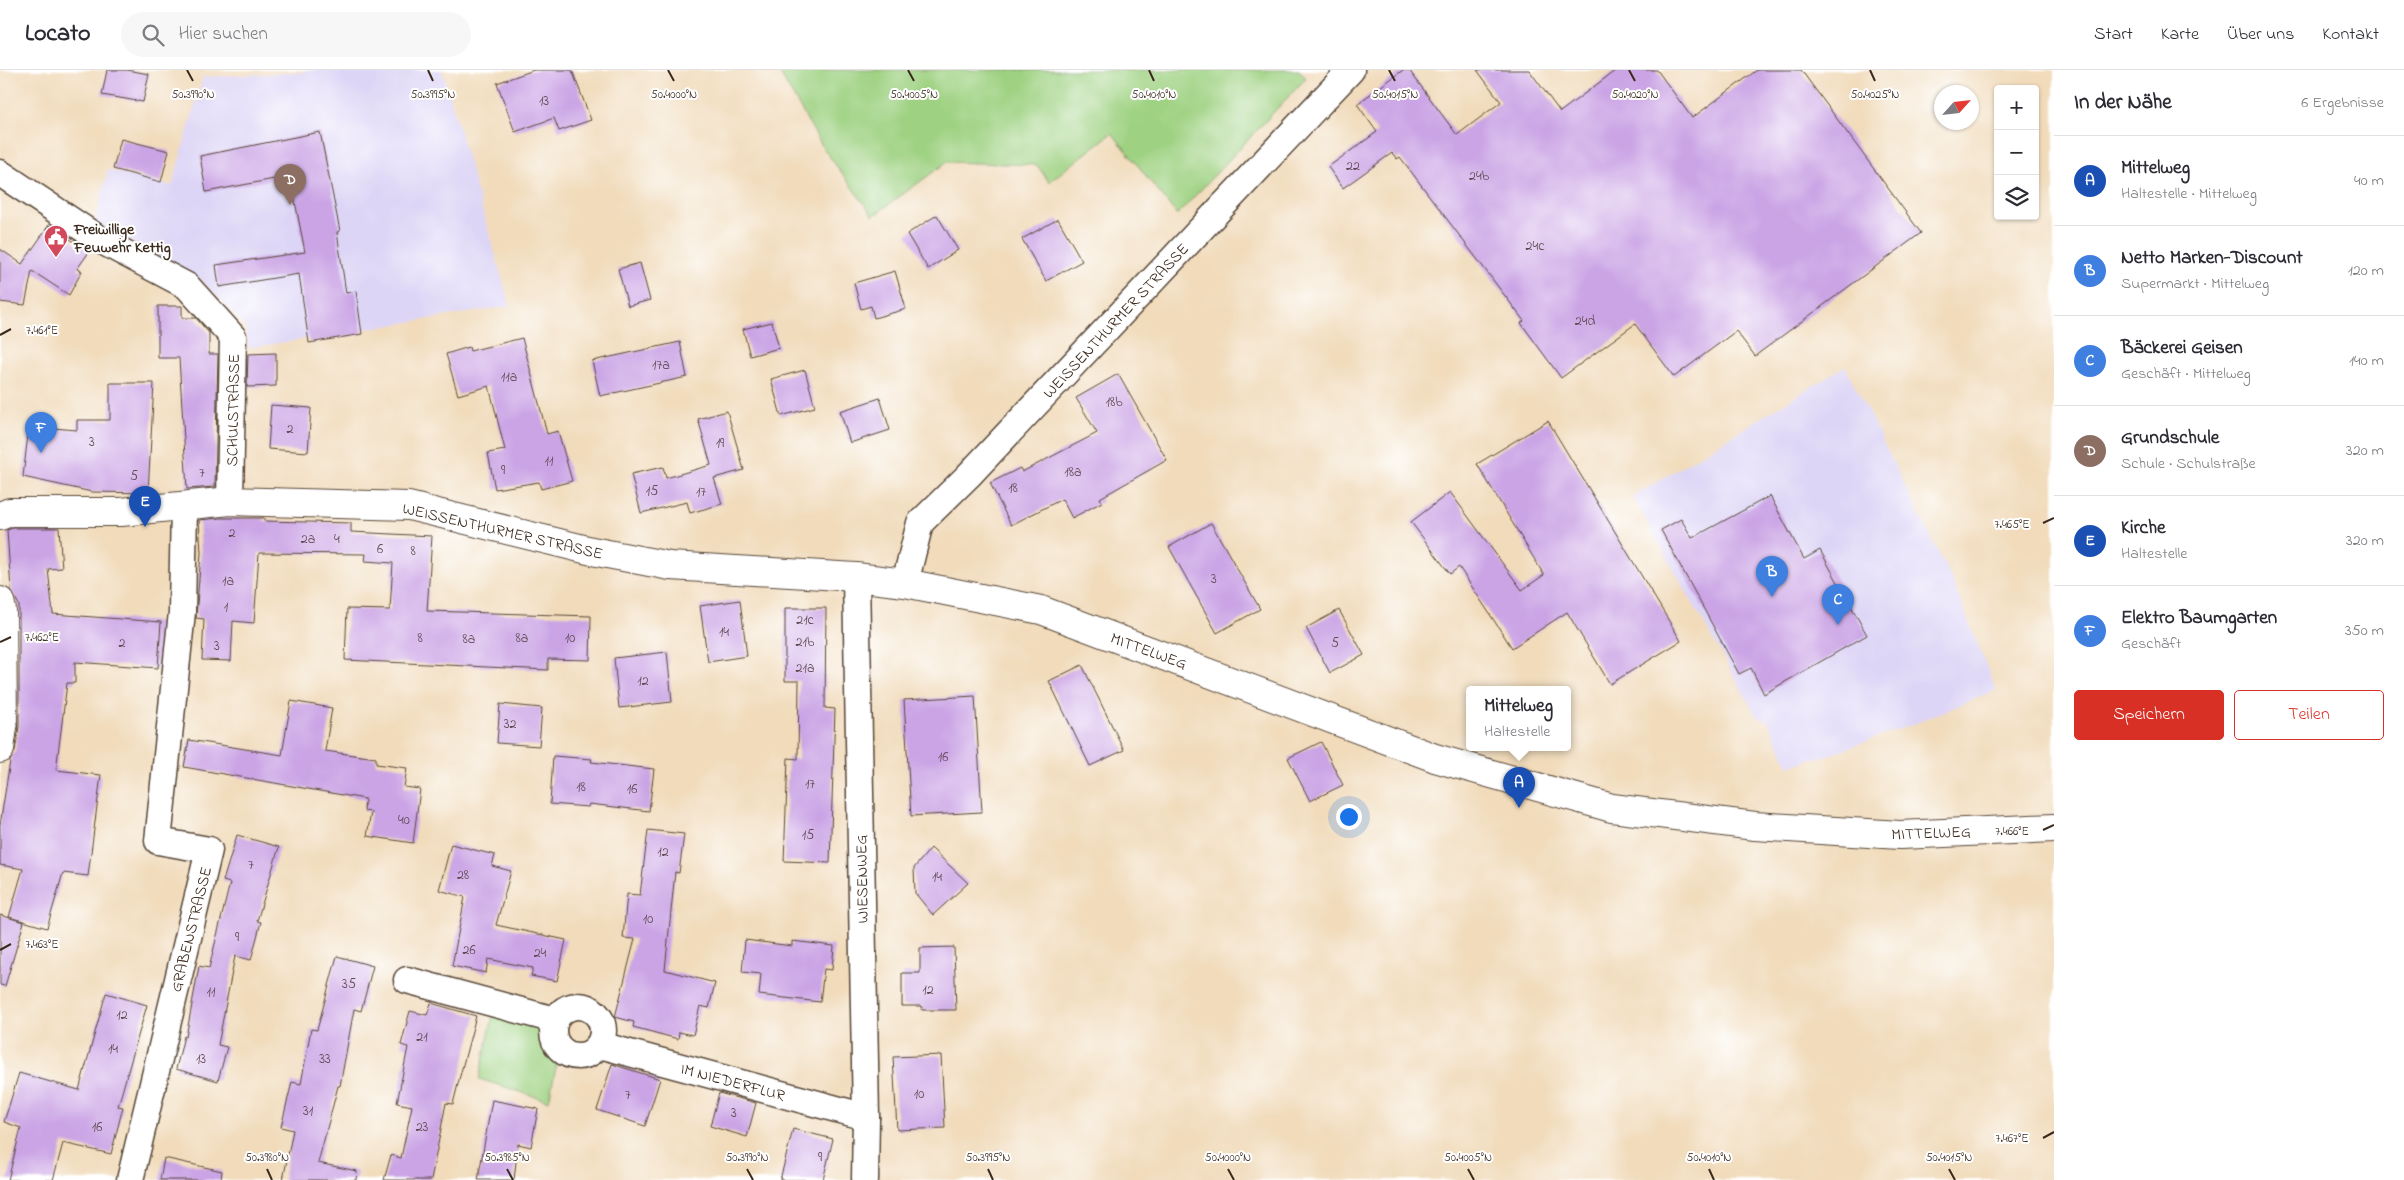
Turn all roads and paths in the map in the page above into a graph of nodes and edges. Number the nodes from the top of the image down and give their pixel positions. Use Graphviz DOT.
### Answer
graph roads {
  1 [pos="1351,70"];
  2 [pos="0,172"];
  3 [pos="230,501"];
  4 [pos="184,506"];
  5 [pos="0,516"];
  6 [pos="856,577"];
  7 [pos="905,583"];
  8 [pos="0,601"];
  9 [pos="0,750"];
  10 [pos="2054,828"];
  11 [pos="407,980"];
  12 [pos="555,1020"];
  13 [pos="600,1045"];
  14 [pos="866,1117"];
  15 [pos="130,1180"];
  16 [pos="865,1180"];
  1 -- 7 [label="street, WEISSENTHURMER STRASSE"];
  2 -- 3 [label="street, SCHULSTRASSE"];
  3 -- 4 [label="street, WEISSENTHURMER STRASSE"];
  3 -- 6 [label="street, WEISSENTHURMER STRASSE"];
  4 -- 5 [label="street, WEISSENTHURMER STRASSE"];
  4 -- 15 [label="street, GRABENSTRASSE"];
  6 -- 7 [label="street, MITTELWEG"];
  6 -- 14 [label="street, WIESENWEG"];
  7 -- 10 [label="street, MITTELWEG"];
  8 -- 9 [label="street"];
  11 -- 12 [label="street"];
  12 -- 13 [label="street"];
  12 -- 13 [label="street"];
  13 -- 14 [label="street, IM NIEDERFLUR"];
  14 -- 16 [label="street, WIESENWEG"];
}
